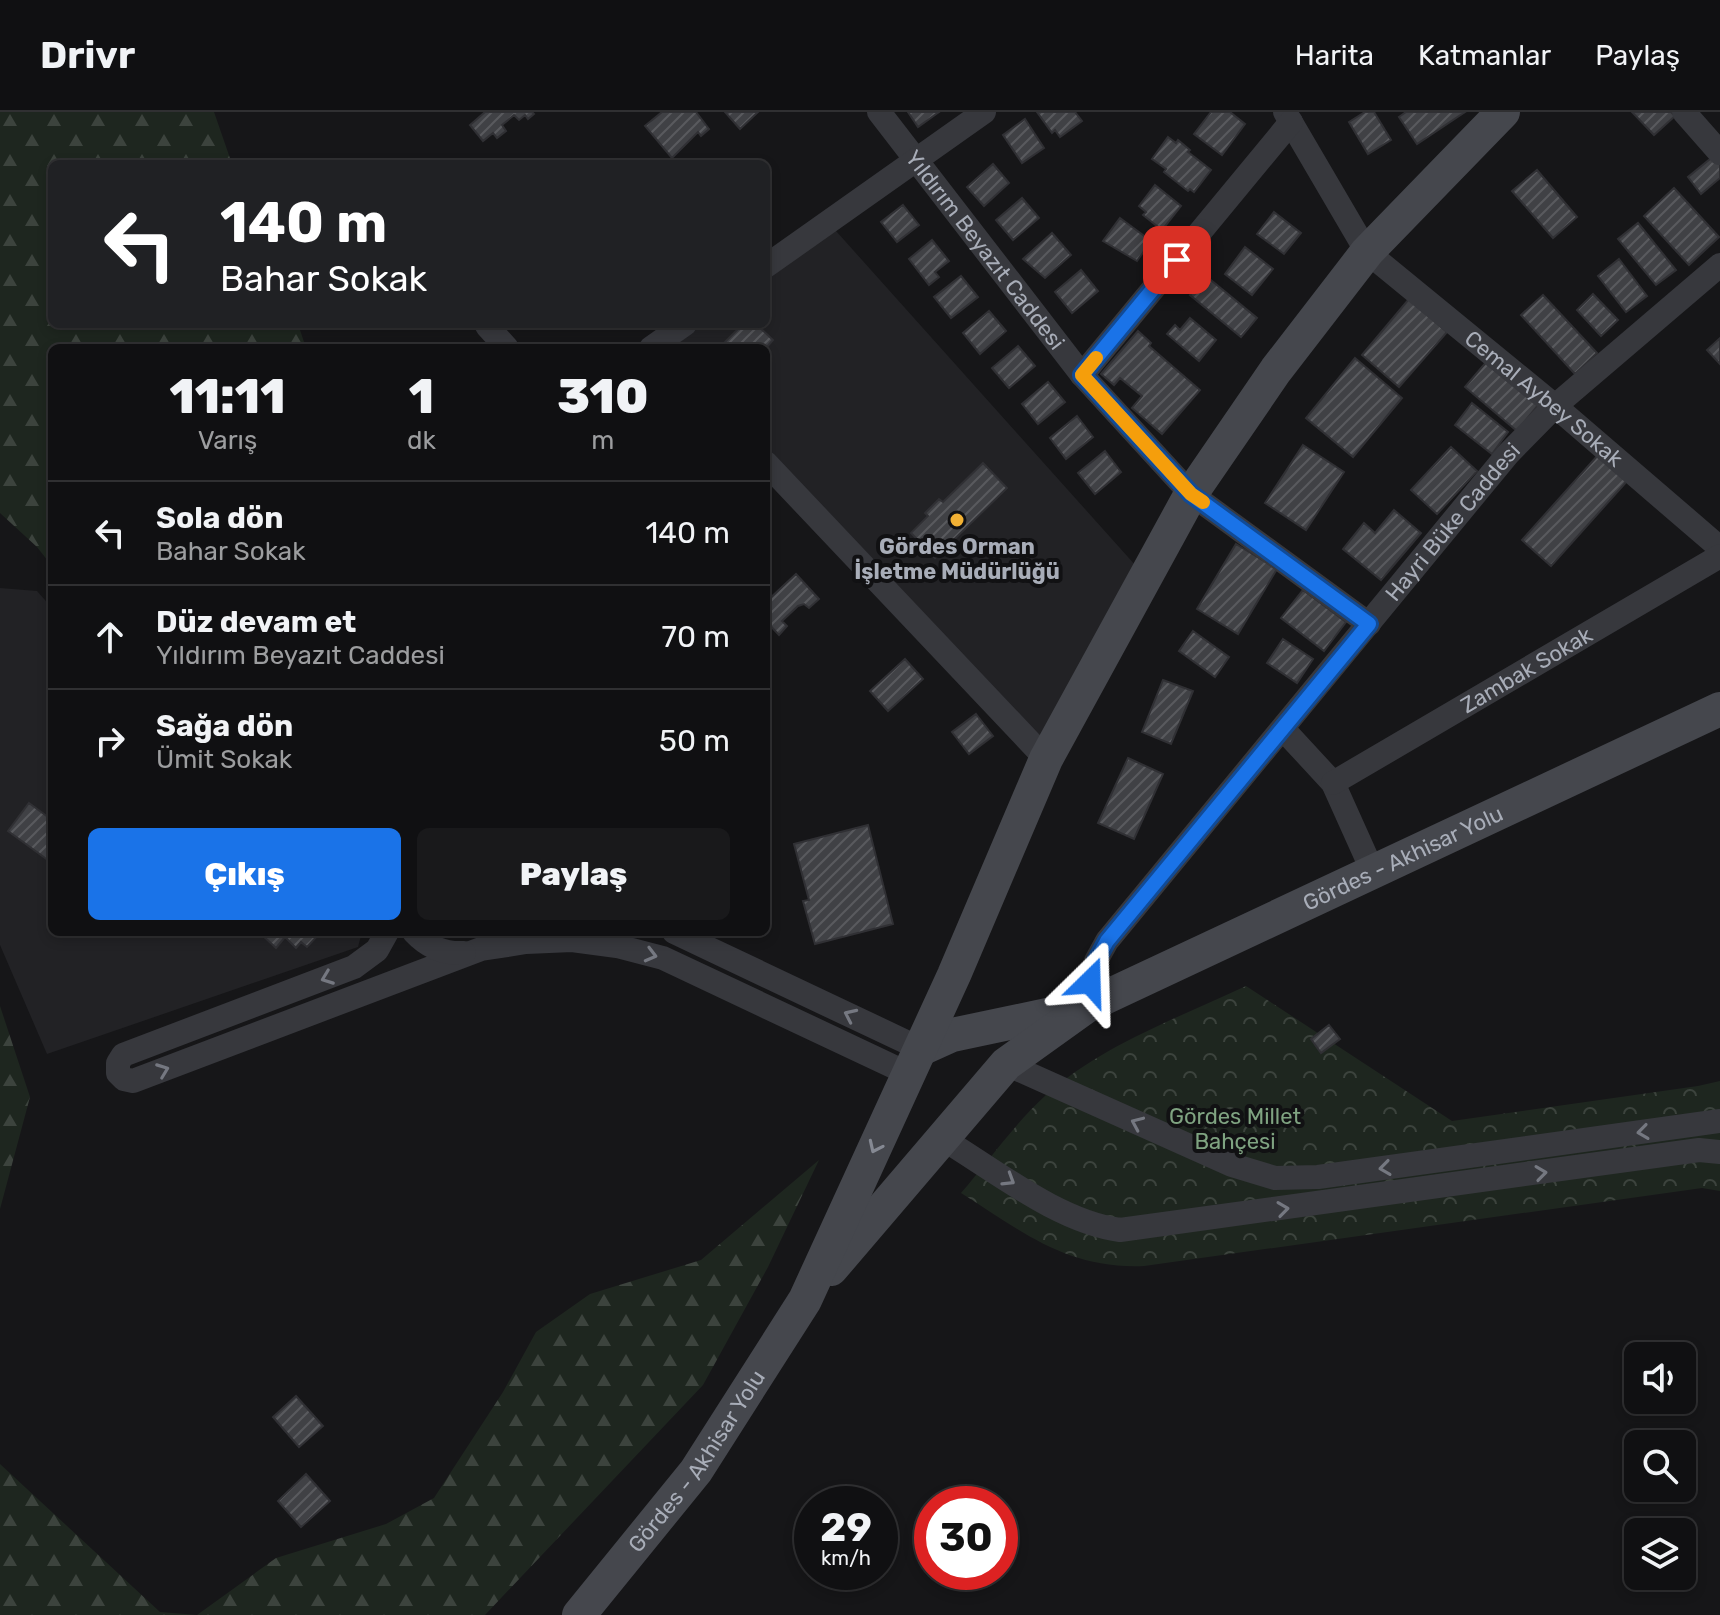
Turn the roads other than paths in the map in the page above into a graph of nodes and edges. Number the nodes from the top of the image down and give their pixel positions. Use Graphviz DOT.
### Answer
graph roads {
  1 [pos="879,112"];
  2 [pos="984,112"];
  3 [pos="1503,112"];
  4 [pos="1684,112"];
  5 [pos="1288,117"];
  6 [pos="1720,153"];
  7 [pos="915,160"];
  8 [pos="1367,252"];
  9 [pos="770,263"];
  10 [pos="1720,265"];
  11 [pos="489,328"];
  12 [pos="679,328"];
  13 [pos="503,344"];
  14 [pos="657,344"];
  15 [pos="1082,375"];
  16 [pos="1555,406"];
  17 [pos="770,467"];
  18 [pos="1191,494"];
  19 [pos="1720,548"];
  20 [pos="1720,556"];
  21 [pos="1369,624"];
  22 [pos="1720,709"];
  23 [pos="1283,729"];
  24 [pos="1046,759"];
  25 [pos="1333,783"];
  26 [pos="1373,872"];
  27 [pos="385,936"];
  28 [pos="418,936"];
  29 [pos="500,936"];
  30 [pos="681,936"];
  31 [pos="481,949"];
  32 [pos="954,975"];
  33 [pos="1087,1006"];
  34 [pos="983,1029"];
  35 [pos="1006,1064"];
  36 [pos="910,1072"];
  37 [pos="1720,1121"];
  38 [pos="943,1139"];
  39 [pos="1720,1152"];
  40 [pos="1232,1165"];
  41 [pos="1222,1218"];
  42 [pos="805,1300"];
  43 [pos="579,1615"];
  1 -- 7 [label="street, Yıldırım Beyazıt Caddesi"];
  2 -- 7 [label="street"];
  3 -- 8 [label="main road, Gördes - Akhisar Yolu"];
  4 -- 6 [label="street"];
  5 -- 8 [label="street"];
  5 -- 15 [label="street"];
  7 -- 9 [label="street"];
  7 -- 15 [label="street, Yıldırım Beyazıt Caddesi"];
  8 -- 16 [label="street, Cemal Aybey Sokak"];
  8 -- 18 [label="main road, Gördes - Akhisar Yolu"];
  10 -- 16 [label="street, Hayri Büke Caddesi"];
  11 -- 13 [label="street"];
  12 -- 14 [label="street"];
  15 -- 18 [label="street, Yıldırım Beyazıt Caddesi"];
  16 -- 19 [label="street, Cemal Aybey Sokak"];
  16 -- 21 [label="street, Hayri Büke Caddesi"];
  17 -- 24 [label="street"];
  18 -- 21 [label="street, Yıldırım Beyazıt Caddesi"];
  18 -- 24 [label="main road, Gördes - Akhisar Yolu"];
  20 -- 25 [label="street, Zambak Sokak"];
  21 -- 23 [label="street, Hayri Büke Caddesi"];
  22 -- 26 [label="main road, Gördes - Akhisar Yolu"];
  23 -- 25 [label="street"];
  23 -- 33 [label="street, Hayri Büke Caddesi"];
  24 -- 32 [label="main road, Gördes - Akhisar Yolu"];
  25 -- 26 [label="street"];
  26 -- 33 [label="main road, Gördes - Akhisar Yolu"];
  27 -- 31 [label="street, one-way"];
  28 -- 31 [label="street"];
  29 -- 31 [label="street"];
  36 -- 30 [label="street, one-way"];
  31 -- 36 [label="street, one-way"];
  32 -- 34 [label="main road"];
  32 -- 36 [label="main road, Gördes - Akhisar Yolu"];
  33 -- 34 [label="main road, Gördes - Akhisar Yolu"];
  33 -- 35 [label="main road, Gördes - Akhisar Yolu"];
  34 -- 35 [label="main road"];
  34 -- 36 [label="main road, Gördes - Akhisar Yolu"];
  35 -- 38 [label="main road, Gördes - Akhisar Yolu"];
  40 -- 35 [label="street, one-way"];
  36 -- 38 [label="main road"];
  36 -- 42 [label="main road, Gördes - Akhisar Yolu, one-way"];
  37 -- 40 [label="street, one-way"];
  38 -- 41 [label="street, one-way"];
  38 -- 42 [label="main road, Gördes - Akhisar Yolu"];
  41 -- 39 [label="street, one-way"];
  40 -- 41 [label="street"];
  42 -- 43 [label="main road, Gördes - Akhisar Yolu"];
}
